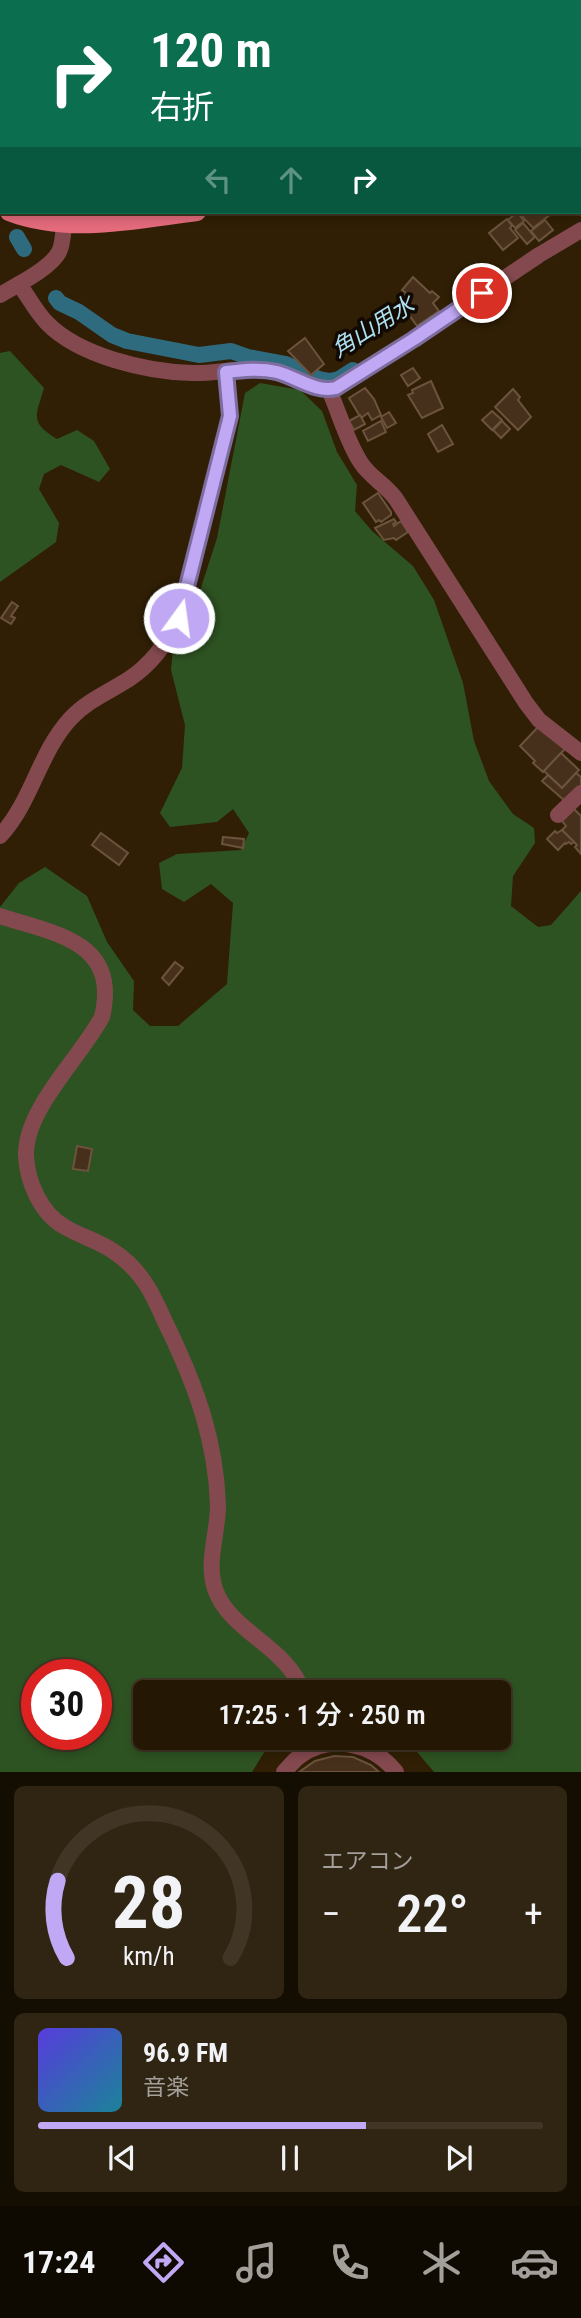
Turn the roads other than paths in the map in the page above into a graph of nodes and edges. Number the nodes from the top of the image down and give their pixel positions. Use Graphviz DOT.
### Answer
graph roads {
  1 [pos="15,214"];
  2 [pos="182,214"];
  3 [pos="64,225"];
  4 [pos="581,230"];
  5 [pos="19,284"];
  6 [pos="0,295"];
  7 [pos="226,372"];
  8 [pos="329,390"];
  9 [pos="581,753"];
  10 [pos="581,793"];
  11 [pos="558,815"];
  12 [pos="0,836"];
  13 [pos="0,916"];
  14 [pos="299,1680"];
  15 [pos="305,1750"];
  16 [pos="370,1750"];
  17 [pos="284,1772"];
  18 [pos="396,1772"];
  1 -- 3 [label="main road"];
  2 -- 3 [label="main road"];
  3 -- 5 [label="street"];
  4 -- 8 [label="street"];
  5 -- 6 [label="street"];
  5 -- 7 [label="street"];
  7 -- 8 [label="street"];
  7 -- 12 [label="street"];
  8 -- 9 [label="street"];
  10 -- 11 [label="street"];
  13 -- 14 [label="street"];
  15 -- 17 [label="street"];
  16 -- 18 [label="street"];
}
